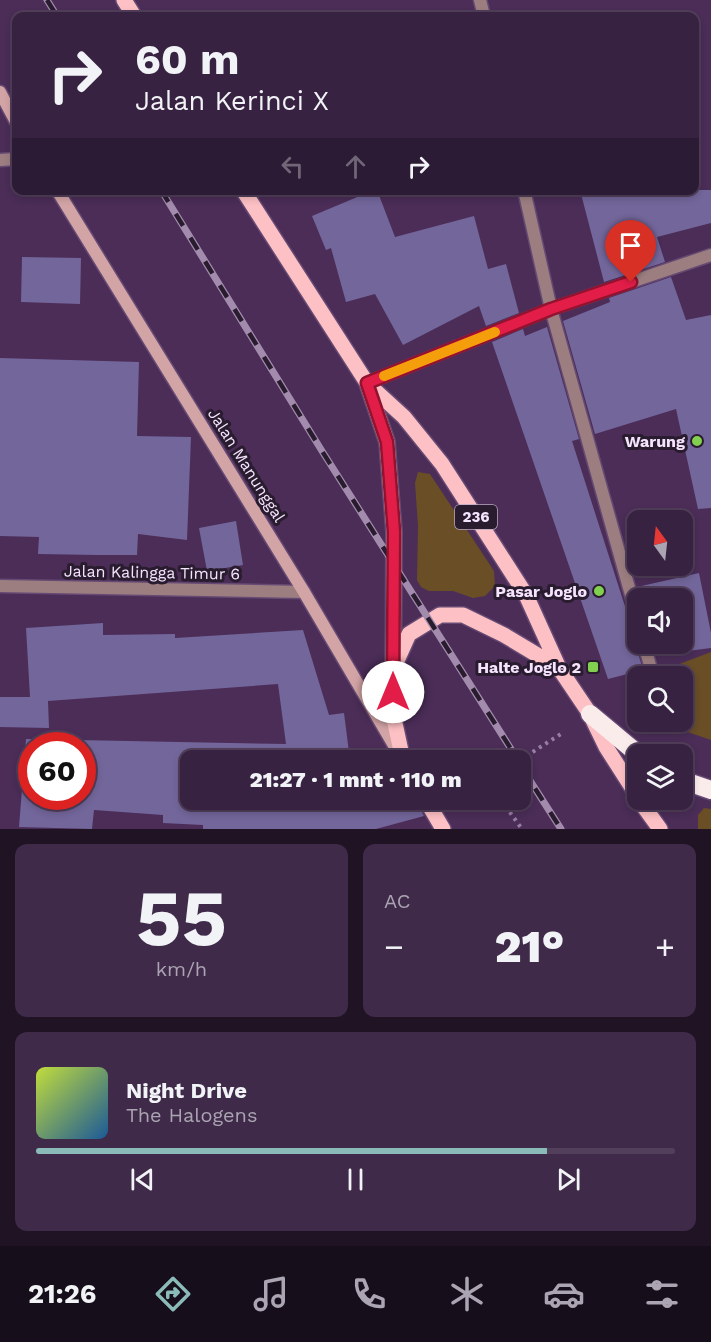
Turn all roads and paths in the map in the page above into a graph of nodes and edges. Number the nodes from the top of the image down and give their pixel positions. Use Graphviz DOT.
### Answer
graph roads {
  1 [pos="0,92"];
  2 [pos="12,114"];
  3 [pos="60,195"];
  4 [pos="246,195"];
  5 [pos="525,195"];
  6 [pos="711,255"];
  7 [pos="551,309"];
  8 [pos="367,383"];
  9 [pos="0,586"];
  10 [pos="629,588"];
  11 [pos="304,592"];
  12 [pos="559,668"];
  13 [pos="393,669"];
  14 [pos="590,714"];
  15 [pos="564,732"];
  16 [pos="627,745"];
  17 [pos="397,750"];
  18 [pos="400,750"];
  19 [pos="531,753"];
  20 [pos="627,780"];
  21 [pos="693,783"];
  22 [pos="711,789"];
  23 [pos="432,810"];
  24 [pos="508,810"];
  25 [pos="647,810"];
  26 [pos="443,829"];
  27 [pos="522,829"];
  28 [pos="660,829"];
  1 -- 2 [label="street"];
  3 -- 11 [label="street, Jalan Manunggal"];
  4 -- 8 [label="main road, 236"];
  5 -- 7 [label="street"];
  6 -- 7 [label="street"];
  7 -- 8 [label="street"];
  7 -- 10 [label="street"];
  8 -- 12 [label="main road, 236"];
  8 -- 13 [label="main road, 236"];
  9 -- 11 [label="street, Jalan Kalingga Timur 6"];
  11 -- 17 [label="street, Jalan Manunggal"];
  12 -- 13 [label="main road, 236"];
  12 -- 14 [label="main road, 236"];
  13 -- 18 [label="main road, 236"];
  14 -- 16 [label="highway"];
  14 -- 20 [label="main road, 236"];
  15 -- 19 [label="path"];
  21 -- 22 [label="highway"];
  23 -- 26 [label="main road"];
  24 -- 27 [label="path"];
  25 -- 28 [label="main road, 236"];
}
